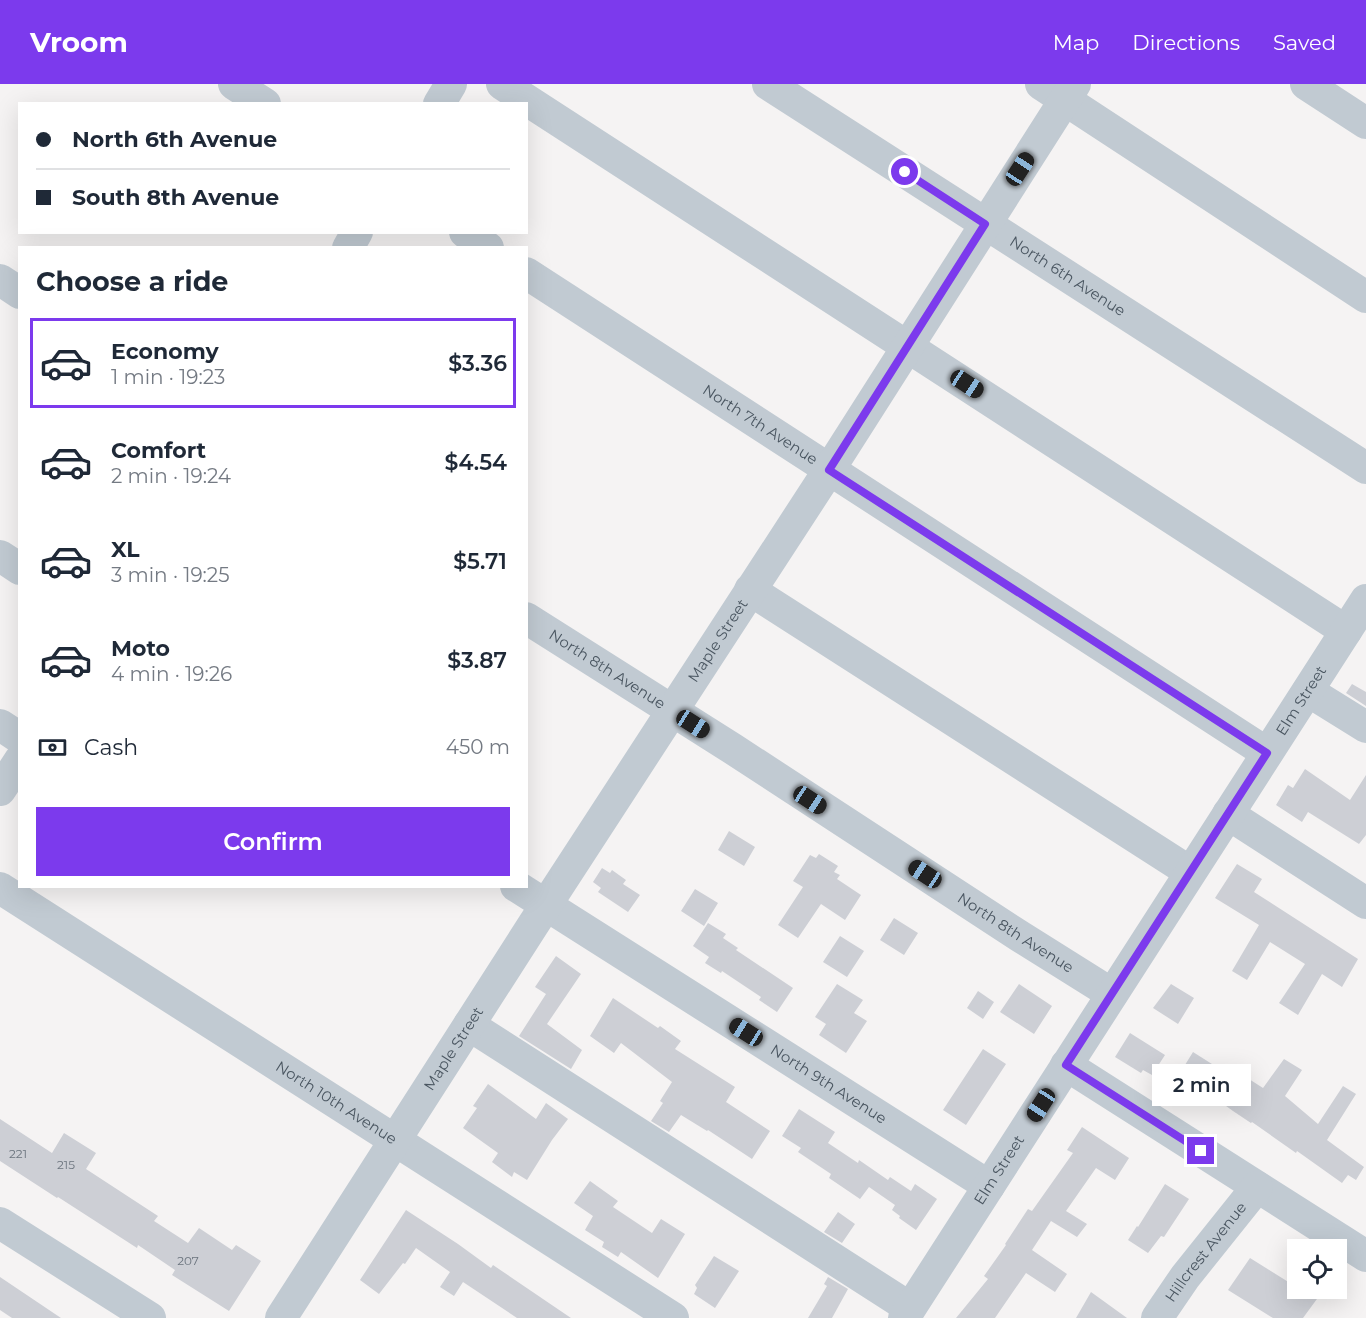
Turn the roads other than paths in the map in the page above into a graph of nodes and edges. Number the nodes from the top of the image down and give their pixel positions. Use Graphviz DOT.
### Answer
graph roads {
  1 [pos="234,84"];
  2 [pos="451,84"];
  3 [pos="502,84"];
  4 [pos="768,84"];
  5 [pos="1306,84"];
  6 [pos="1060,89"];
  7 [pos="262,102"];
  8 [pos="440,102"];
  9 [pos="1366,123"];
  10 [pos="985,224"];
  11 [pos="468,234"];
  12 [pos="485,246"];
  13 [pos="528,274"];
  14 [pos="0,280"];
  15 [pos="18,292"];
  16 [pos="1366,297"];
  17 [pos="907,345"];
  18 [pos="1366,468"];
  19 [pos="829,470"];
  20 [pos="0,556"];
  21 [pos="18,567"];
  22 [pos="750,590"];
  23 [pos="1366,600"];
  24 [pos="528,619"];
  25 [pos="1346,631"];
  26 [pos="1308,691"];
  27 [pos="672,712"];
  28 [pos="0,725"];
  29 [pos="1366,728"];
  30 [pos="18,737"];
  31 [pos="1267,753"];
  32 [pos="18,763"];
  33 [pos="0,790"];
  34 [pos="1228,814"];
  35 [pos="1190,872"];
  36 [pos="0,888"];
  37 [pos="519,888"];
  38 [pos="1366,903"];
  39 [pos="546,905"];
  40 [pos="1112,994"];
  41 [pos="469,1025"];
  42 [pos="1066,1065"];
  43 [pos="394,1141"];
  44 [pos="989,1186"];
  45 [pos="1257,1187"];
  46 [pos="0,1223"];
  47 [pos="1366,1256"];
  48 [pos="907,1313"];
  49 [pos="150,1318"];
  50 [pos="281,1318"];
  51 [pos="673,1318"];
  52 [pos="1157,1318"];
  1 -- 7 [label="street"];
  2 -- 8 [label="street"];
  3 -- 17 [label="street"];
  4 -- 10 [label="street, North 6th Avenue"];
  5 -- 9 [label="street"];
  6 -- 10 [label="street, Maple Street"];
  6 -- 16 [label="street"];
  10 -- 17 [label="street, Maple Street"];
  10 -- 18 [label="street, North 6th Avenue"];
  11 -- 12 [label="street"];
  13 -- 19 [label="street, North 7th Avenue"];
  14 -- 15 [label="street"];
  17 -- 19 [label="street, Maple Street"];
  17 -- 25 [label="street"];
  19 -- 22 [label="street, Maple Street"];
  19 -- 31 [label="street, North 7th Avenue"];
  20 -- 21 [label="street"];
  22 -- 27 [label="street, Maple Street"];
  22 -- 35 [label="street"];
  23 -- 25 [label="street, Elm Street"];
  24 -- 27 [label="street, North 8th Avenue"];
  25 -- 26 [label="street, Elm Street"];
  26 -- 29 [label="street"];
  26 -- 31 [label="street, Elm Street"];
  27 -- 39 [label="street, Maple Street"];
  27 -- 40 [label="street, North 8th Avenue"];
  28 -- 30 [label="street"];
  31 -- 34 [label="street, Elm Street"];
  32 -- 33 [label="street"];
  34 -- 35 [label="street, Elm Street"];
  34 -- 38 [label="street"];
  35 -- 40 [label="street, Elm Street"];
  36 -- 43 [label="street, North 10th Avenue"];
  37 -- 39 [label="street, North 9th Avenue"];
  39 -- 41 [label="street, Maple Street"];
  39 -- 44 [label="street, North 9th Avenue"];
  40 -- 42 [label="street, Elm Street"];
  41 -- 43 [label="street, Maple Street"];
  41 -- 48 [label="street"];
  42 -- 44 [label="street, Elm Street"];
  42 -- 45 [label="street"];
  43 -- 50 [label="street, Maple Street"];
  43 -- 51 [label="street, North 10th Avenue"];
  44 -- 48 [label="street, Elm Street"];
  45 -- 47 [label="street"];
  45 -- 52 [label="street, Hillcrest Avenue"];
  46 -- 49 [label="street"];
}
